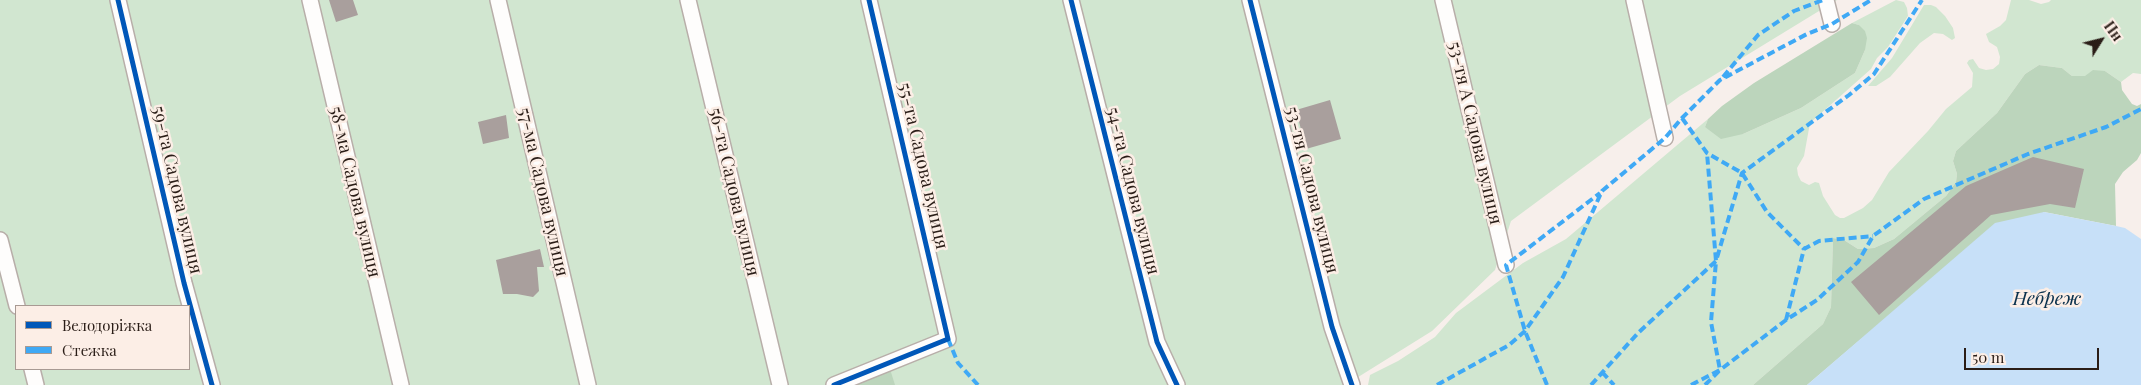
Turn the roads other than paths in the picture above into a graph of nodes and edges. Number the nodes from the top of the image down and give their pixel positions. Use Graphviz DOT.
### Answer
graph roads {
  1 [pos="118,0"];
  2 [pos="310,0"];
  3 [pos="498,0"];
  4 [pos="688,0"];
  5 [pos="869,0"];
  6 [pos="1070,0"];
  7 [pos="1250,0"];
  8 [pos="1444,0"];
  9 [pos="1634,0"];
  10 [pos="1826,0"];
  11 [pos="1832,24"];
  12 [pos="1666,138"];
  13 [pos="0,240"];
  14 [pos="1506,265"];
  15 [pos="16,305"];
  16 [pos="32,370"];
  17 [pos="36,385"];
  18 [pos="212,385"];
  19 [pos="401,385"];
  20 [pos="588,385"];
  21 [pos="780,385"];
  22 [pos="834,385"];
  23 [pos="1177,385"];
  24 [pos="1352,385"];
  1 -- 18 [label="street, 59-та Садова вулиця"];
  2 -- 19 [label="street, 58-ма Садова вулиця"];
  3 -- 20 [label="street, 57-ма Садова вулиця"];
  4 -- 21 [label="street, 56-та Садова вулиця"];
  5 -- 22 [label="street, 55-та Садова вулиця"];
  6 -- 23 [label="street, 54-та Садова вулиця"];
  7 -- 24 [label="street, 53-тя Садова вулиця"];
  8 -- 14 [label="street, 53-тя А Садова вулиця"];
  9 -- 12 [label="street"];
  10 -- 11 [label="street"];
  13 -- 15 [label="street"];
  16 -- 17 [label="street"];
}
